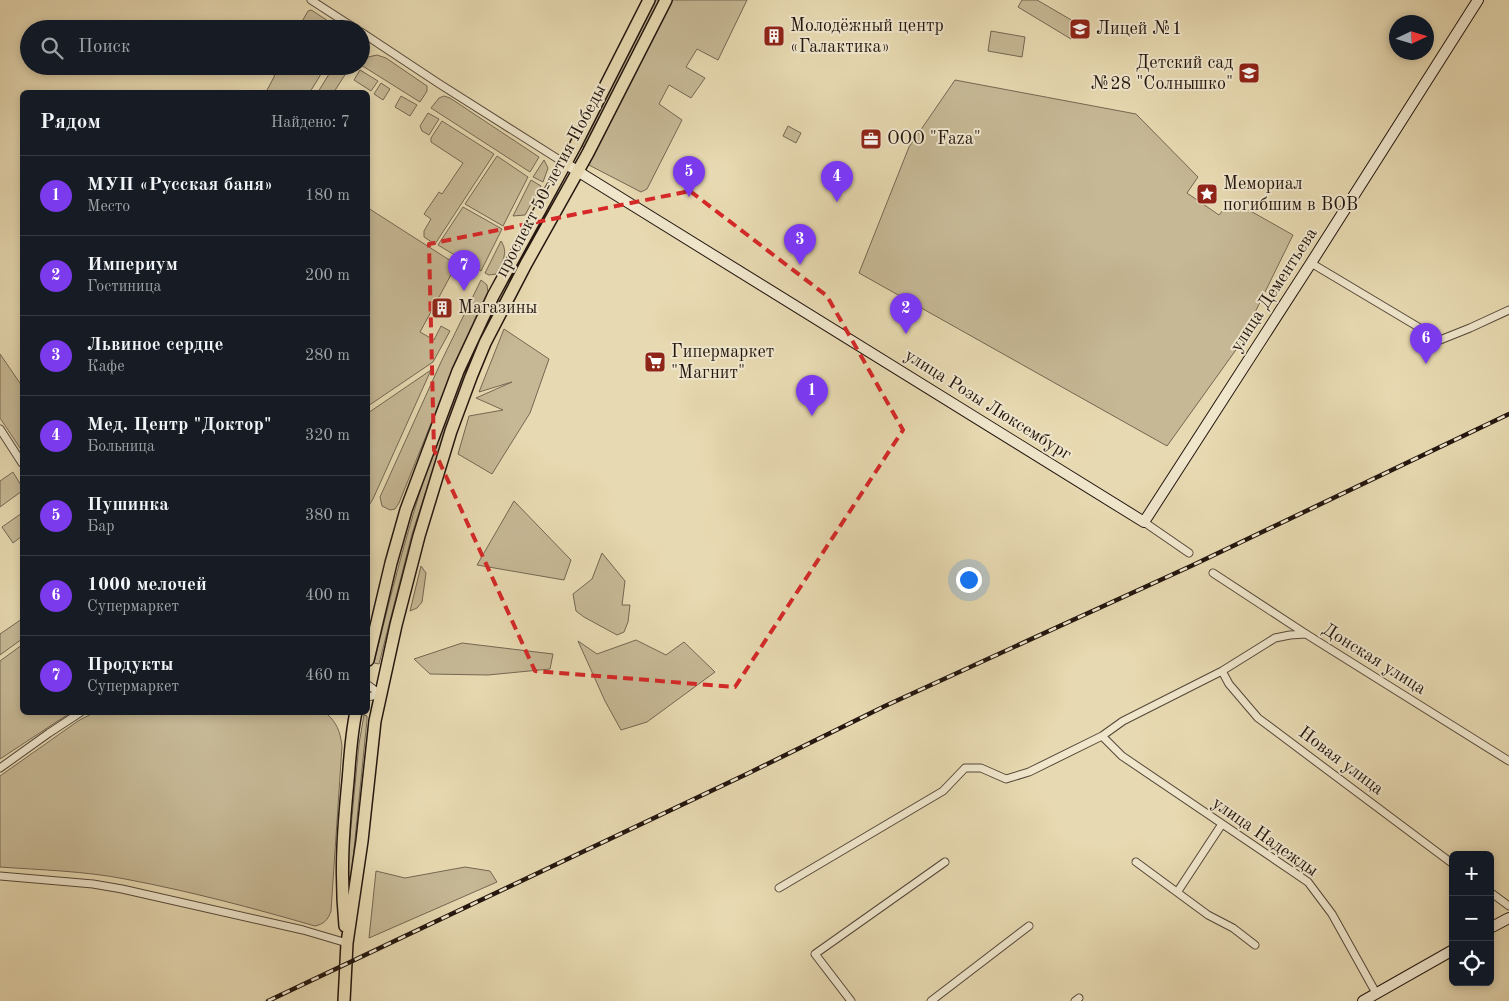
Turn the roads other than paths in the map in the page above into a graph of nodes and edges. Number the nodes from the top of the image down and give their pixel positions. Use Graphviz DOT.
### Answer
graph roads {
  1 [pos="311,0"];
  2 [pos="650,0"];
  3 [pos="666,0"];
  4 [pos="1478,0"];
  5 [pos="342,20"];
  6 [pos="370,38"];
  7 [pos="566,164"];
  8 [pos="578,171"];
  9 [pos="1311,263"];
  10 [pos="1509,310"];
  11 [pos="0,429"];
  12 [pos="20,460"];
  13 [pos="1144,522"];
  14 [pos="1189,553"];
  15 [pos="1213,573"];
  16 [pos="1306,634"];
  17 [pos="370,651"];
  18 [pos="1222,671"];
  19 [pos="370,686"];
  20 [pos="380,694"];
  21 [pos="370,696"];
  22 [pos="77,715"];
  23 [pos="356,715"];
  24 [pos="1102,736"];
  25 [pos="1509,760"];
  26 [pos="0,768"];
  27 [pos="1222,824"];
  28 [pos="1449,861"];
  29 [pos="945,862"];
  30 [pos="1136,862"];
  31 [pos="0,876"];
  32 [pos="779,888"];
  33 [pos="1178,891"];
  34 [pos="1494,895"];
  35 [pos="1509,906"];
  36 [pos="1509,918"];
  37 [pos="1029,926"];
  38 [pos="1494,926"];
  39 [pos="347,943"];
  40 [pos="1255,945"];
  41 [pos="1449,952"];
  42 [pos="1376,993"];
  43 [pos="344,1001"];
  44 [pos="851,1001"];
  45 [pos="931,1001"];
  46 [pos="1363,1001"];
  1 -- 5 [label="street"];
  2 -- 7 [label="main road, проспект 50-летия Победы"];
  3 -- 8 [label="main road, проспект 50-летия Победы"];
  4 -- 9 [label="street, улица Дементьева"];
  6 -- 7 [label="street, улица Розы Люксембург"];
  7 -- 8 [label="street, улица Розы Люксембург"];
  7 -- 17 [label="main road, проспект 50-летия Победы"];
  8 -- 13 [label="street, улица Розы Люксембург"];
  8 -- 20 [label="main road, проспект 50-летия Победы"];
  9 -- 10 [label="street"];
  9 -- 13 [label="street, улица Дементьева"];
  11 -- 12 [label="street"];
  13 -- 14 [label="street, улица Розы Люксембург"];
  15 -- 16 [label="street, Донская улица"];
  16 -- 18 [label="street"];
  16 -- 25 [label="street, Донская улица"];
  18 -- 24 [label="street"];
  18 -- 28 [label="street, Новая улица"];
  19 -- 20 [label="street"];
  20 -- 21 [label="street"];
  20 -- 39 [label="main road, проспект 50-летия Победы"];
  22 -- 26 [label="street"];
  23 -- 39 [label="main road"];
  24 -- 27 [label="street, улица Надежды"];
  24 -- 32 [label="street"];
  27 -- 33 [label="street"];
  27 -- 42 [label="street, улица Надежды"];
  29 -- 44 [label="street"];
  30 -- 33 [label="street"];
  31 -- 39 [label="street"];
  33 -- 40 [label="street"];
  34 -- 35 [label="street"];
  36 -- 38 [label="street"];
  37 -- 45 [label="street"];
  39 -- 43 [label="main road"];
  41 -- 42 [label="street"];
  42 -- 46 [label="street"];
}
